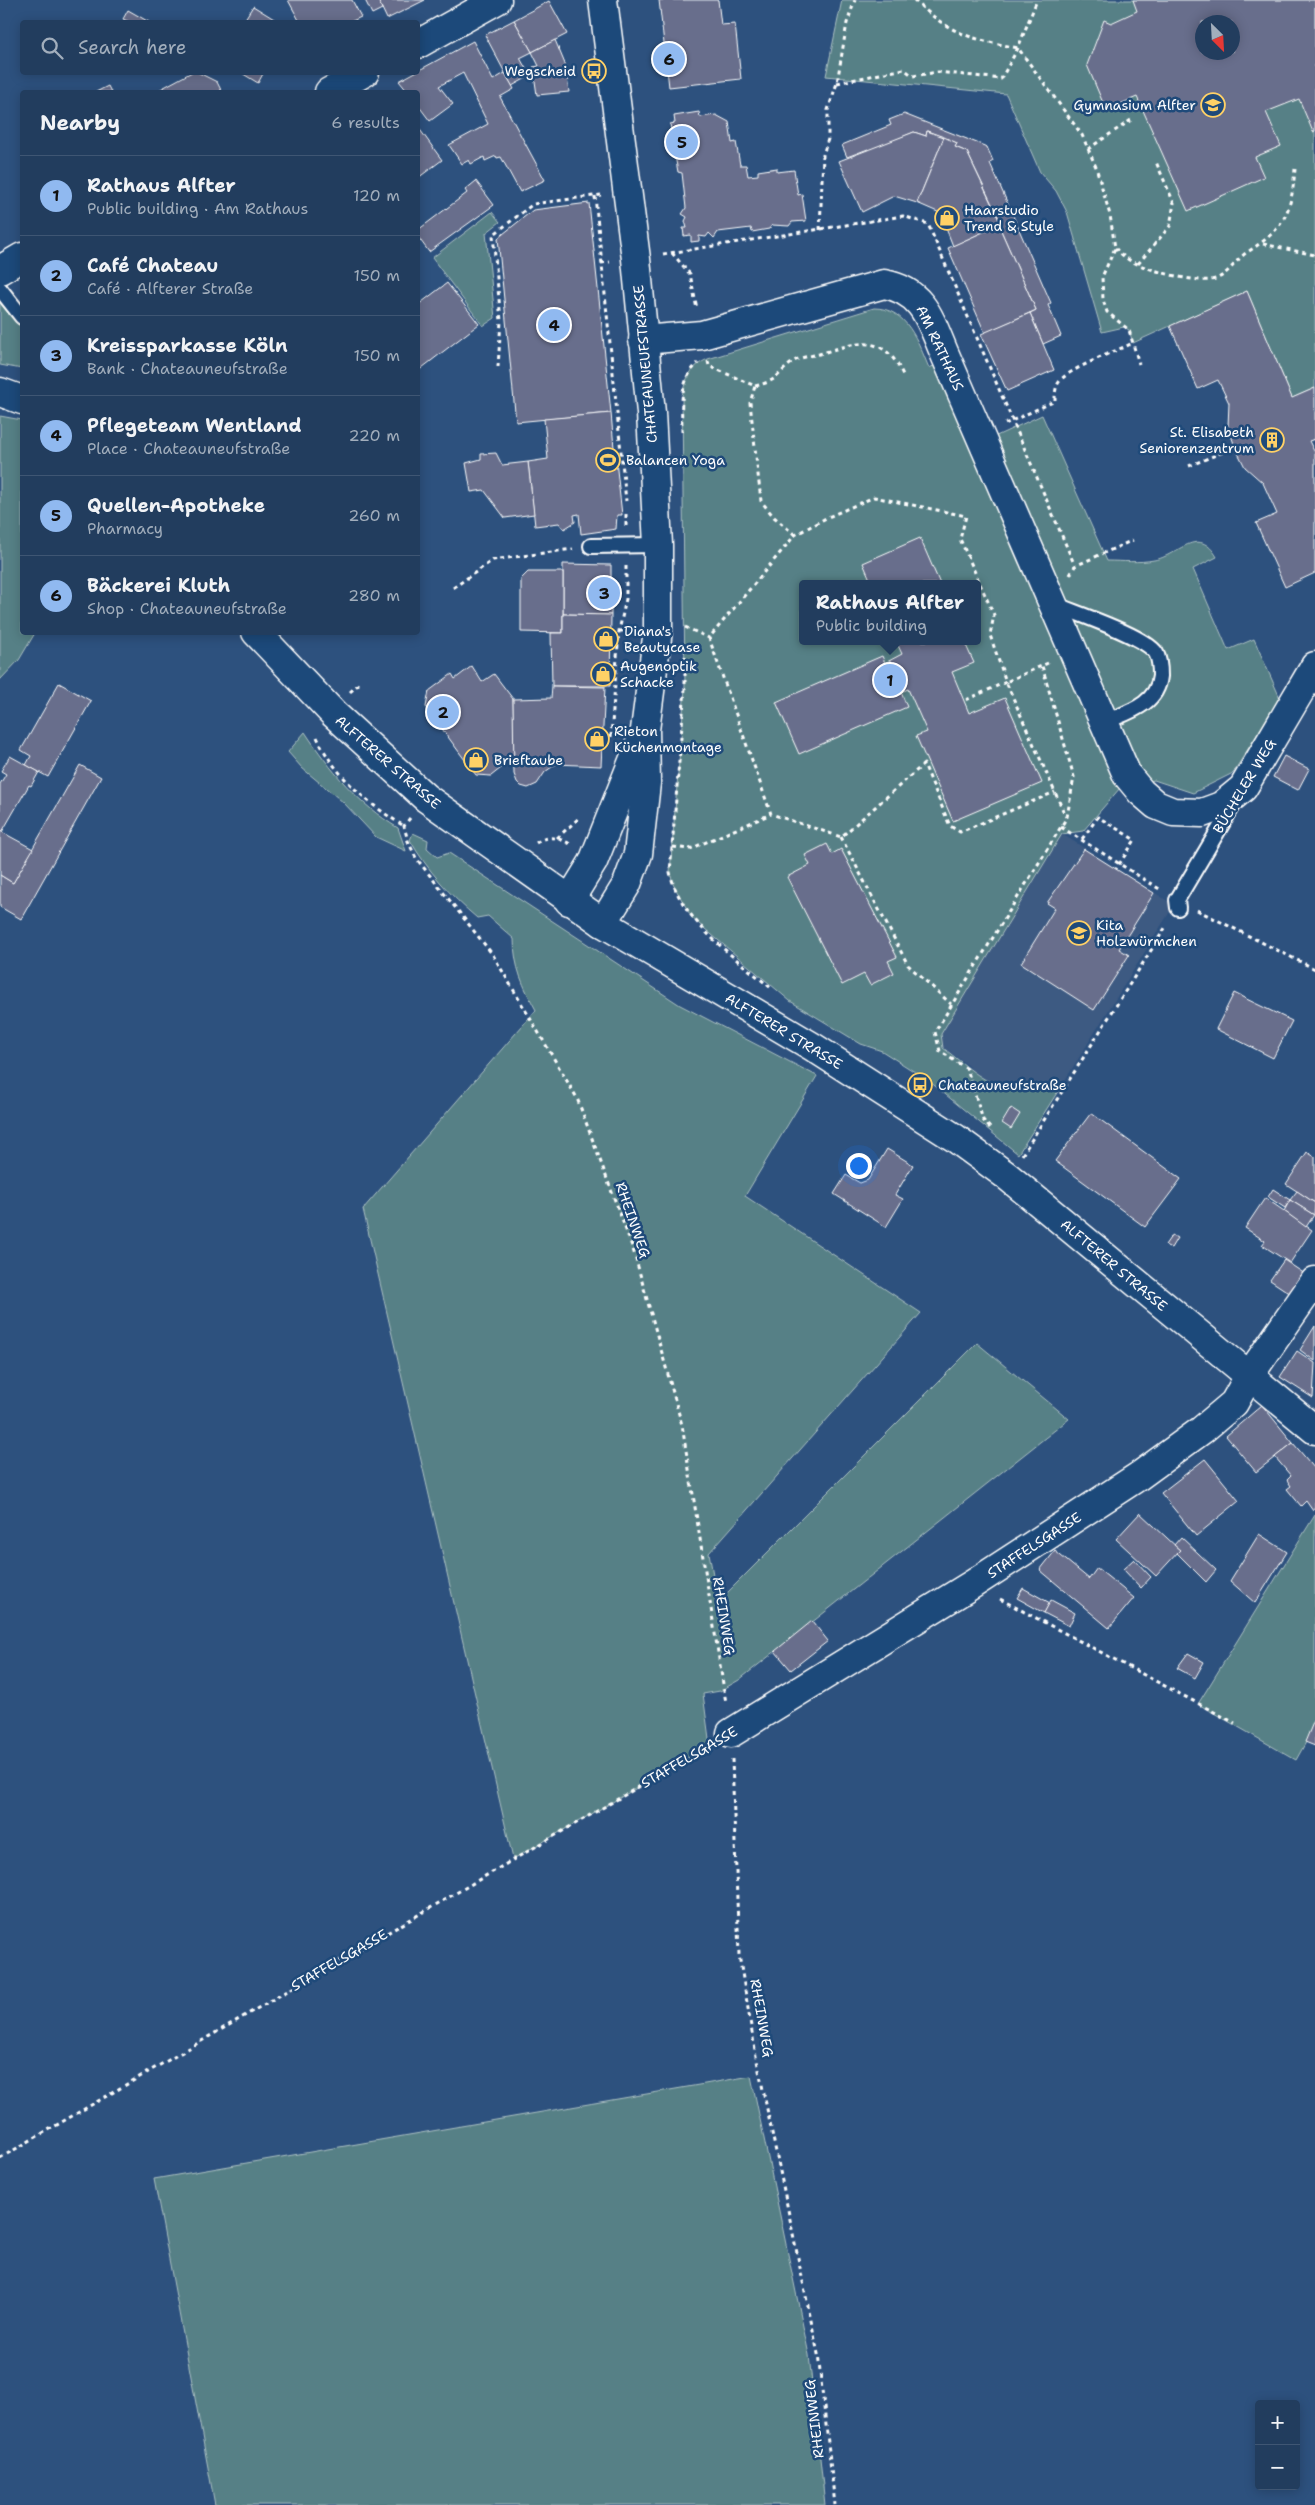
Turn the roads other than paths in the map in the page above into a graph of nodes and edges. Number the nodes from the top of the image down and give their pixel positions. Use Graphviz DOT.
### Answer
graph roads {
  1 [pos="497,0"];
  2 [pos="603,0"];
  3 [pos="420,43"];
  4 [pos="360,75"];
  5 [pos="333,90"];
  6 [pos="20,258"];
  7 [pos="0,270"];
  8 [pos="0,289"];
  9 [pos="20,314"];
  10 [pos="643,340"];
  11 [pos="0,392"];
  12 [pos="20,399"];
  13 [pos="658,545"];
  14 [pos="591,546"];
  15 [pos="1053,603"];
  16 [pos="259,635"];
  17 [pos="1315,666"];
  18 [pos="1105,722"];
  19 [pos="645,730"];
  20 [pos="1243,788"];
  21 [pos="569,901"];
  22 [pos="1177,904"];
  23 [pos="603,923"];
  24 [pos="1315,1281"];
  25 [pos="1249,1376"];
  26 [pos="1315,1430"];
  27 [pos="731,1733"];
  1 -- 3 [label="street"];
  2 -- 10 [label="street, CHATEAUNEUFSTRASSE"];
  4 -- 5 [label="street"];
  6 -- 7 [label="street"];
  8 -- 9 [label="lane"];
  10 -- 13 [label="street, CHATEAUNEUFSTRASSE"];
  10 -- 15 [label="street, AM RATHAUS"];
  11 -- 12 [label="street"];
  13 -- 14 [label="lane"];
  13 -- 19 [label="street, CHATEAUNEUFSTRASSE"];
  15 -- 18 [label="street, AM RATHAUS"];
  15 -- 18 [label="lane"];
  16 -- 21 [label="street, ALFTERER STRASSE"];
  17 -- 20 [label="street, BÜCHELER WEG"];
  18 -- 20 [label="street, AM RATHAUS"];
  19 -- 21 [label="street, CHATEAUNEUFSTRASSE"];
  19 -- 23 [label="street, CHATEAUNEUFSTRASSE"];
  20 -- 22 [label="lane, BÜCHELER WEG"];
  21 -- 23 [label="street, ALFTERER STRASSE"];
  23 -- 25 [label="street, ALFTERER STRASSE"];
  24 -- 25 [label="street, STAFFELSGASSE"];
  25 -- 26 [label="street, ALFTERER STRASSE"];
  25 -- 27 [label="street, STAFFELSGASSE"];
}
